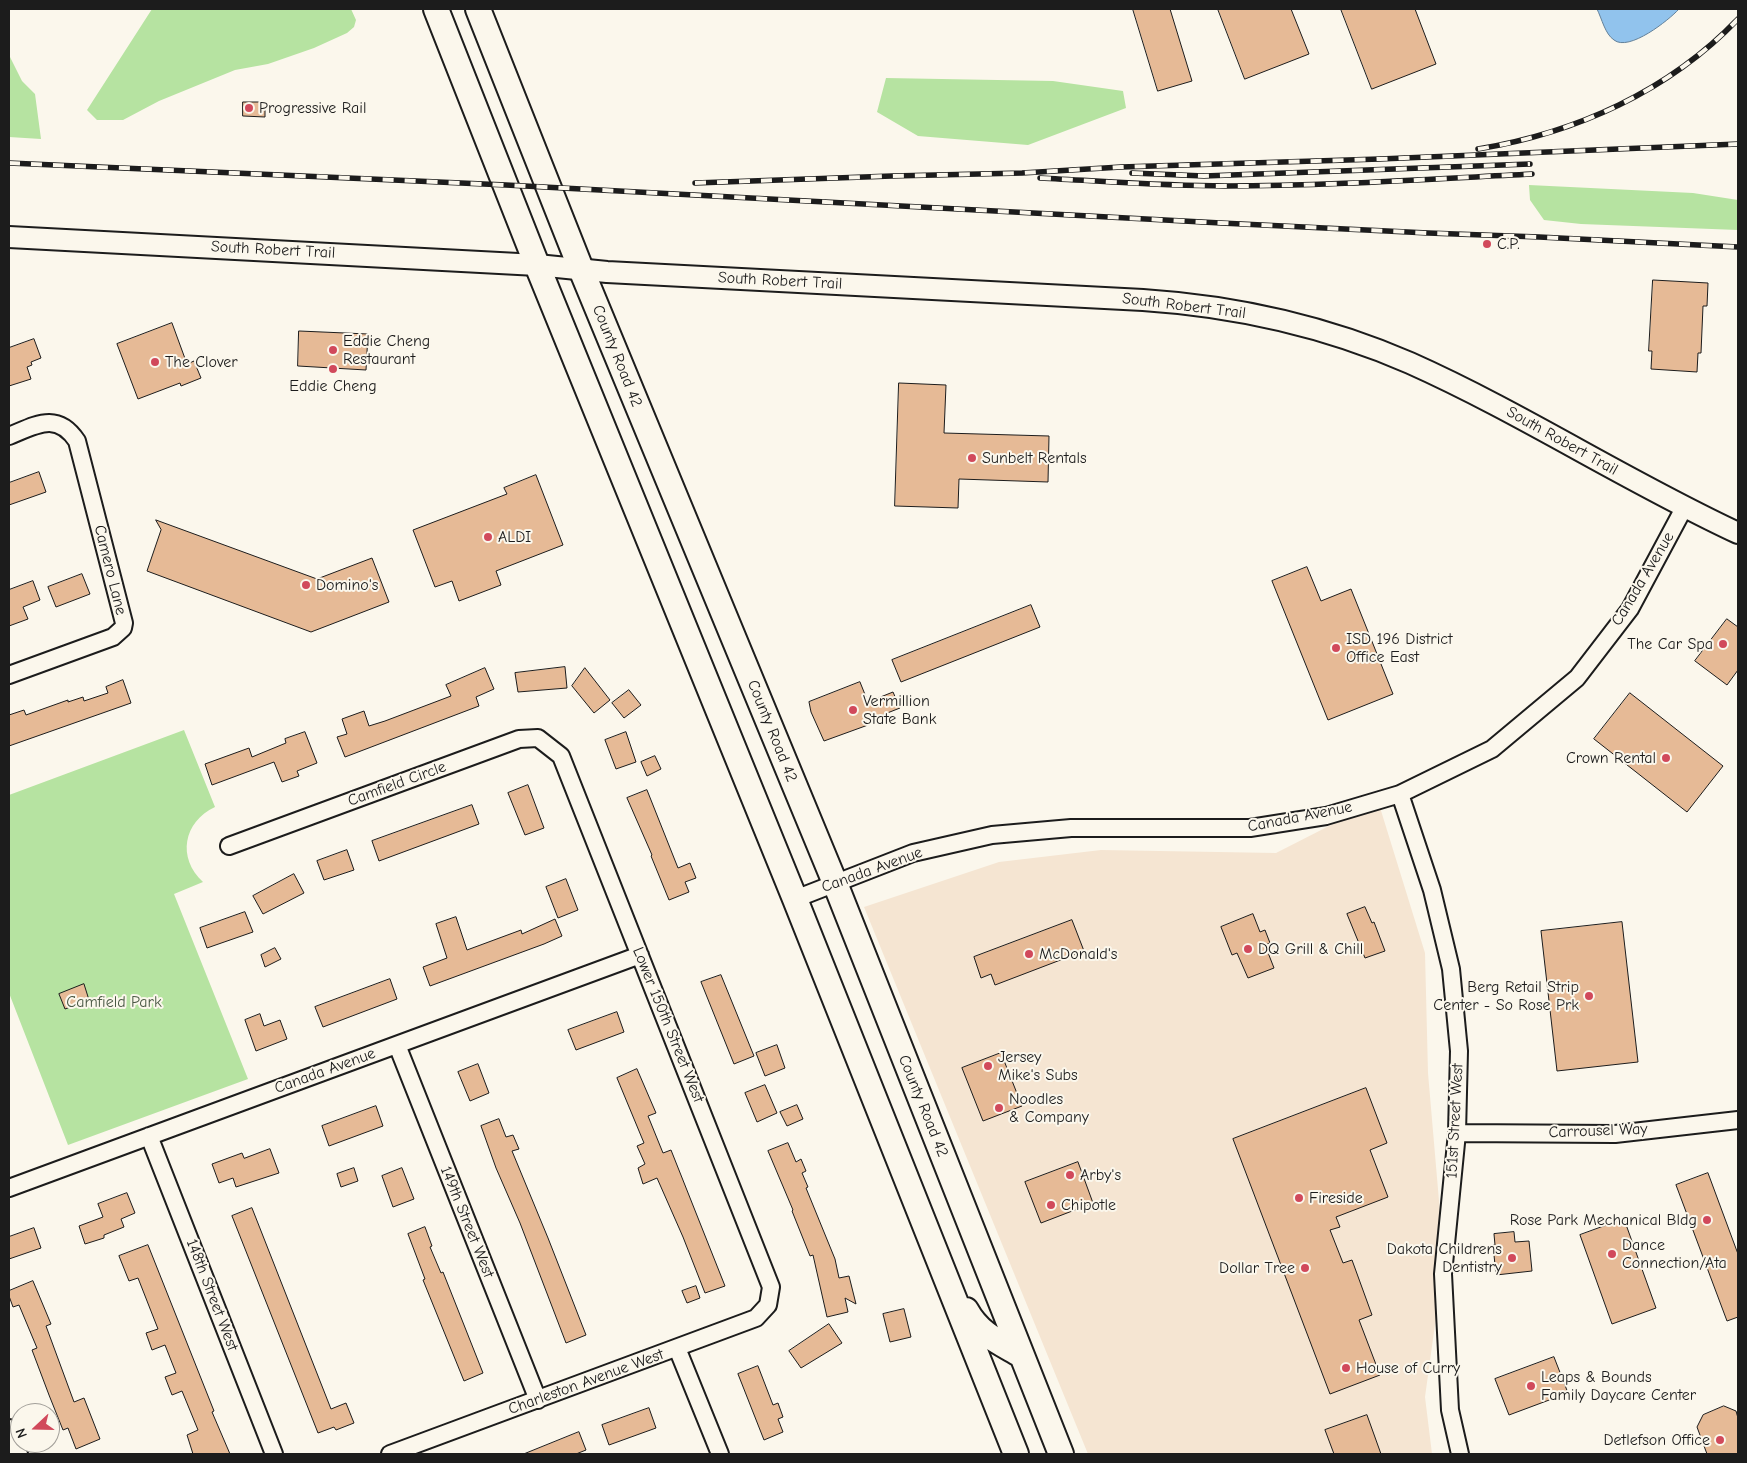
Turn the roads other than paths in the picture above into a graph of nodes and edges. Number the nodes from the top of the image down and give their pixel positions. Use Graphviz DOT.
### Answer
graph roads {
  1 [pos="436,9"];
  2 [pos="478,9"];
  3 [pos="9,237"];
  4 [pos="537,265"];
  5 [pos="581,268"];
  6 [pos="9,436"];
  7 [pos="1684,508"];
  8 [pos="1738,533"];
  9 [pos="9,675"];
  10 [pos="561,756"];
  11 [pos="1400,794"];
  12 [pos="229,846"];
  13 [pos="835,883"];
  14 [pos="795,899"];
  15 [pos="640,955"];
  16 [pos="852,1042"];
  17 [pos="397,1044"];
  18 [pos="1738,1120"];
  19 [pos="1457,1133"];
  20 [pos="149,1136"];
  21 [pos="9,1188"];
  22 [pos="770,1295"];
  23 [pos="677,1348"];
  24 [pos="1022,1355"];
  25 [pos="538,1400"];
  26 [pos="9,1428"];
  27 [pos="19,1454"];
  28 [pos="274,1454"];
  29 [pos="390,1454"];
  30 [pos="720,1454"];
  31 [pos="1016,1454"];
  32 [pos="1062,1454"];
  33 [pos="1460,1454"];
  1 -- 4 [label="highway"];
  2 -- 5 [label="highway, County Road 42"];
  3 -- 4 [label="main road, South Robert Trail"];
  4 -- 5 [label="main road, South Robert Trail"];
  4 -- 14 [label="highway"];
  5 -- 7 [label="main road, South Robert Trail"];
  5 -- 13 [label="highway, County Road 42"];
  6 -- 9 [label="street, Camero Lane"];
  7 -- 8 [label="main road, South Robert Trail"];
  7 -- 11 [label="street, Canada Avenue"];
  10 -- 12 [label="street, Camfield Circle"];
  10 -- 15 [label="street, Lower 150th Street West"];
  11 -- 13 [label="street, Canada Avenue"];
  11 -- 19 [label="street, 151st Street West"];
  13 -- 14 [label="street, Canada Avenue"];
  13 -- 24 [label="highway, County Road 42"];
  14 -- 16 [label="highway"];
  15 -- 17 [label="street, Canada Avenue"];
  15 -- 22 [label="street, Lower 150th Street West"];
  16 -- 24 [label="highway"];
  16 -- 31 [label="highway"];
  17 -- 20 [label="street, Canada Avenue"];
  17 -- 25 [label="street, 149th Street West"];
  18 -- 19 [label="street, Carrousel Way"];
  19 -- 33 [label="street, 151st Street West"];
  20 -- 21 [label="street, Canada Avenue"];
  20 -- 28 [label="street, 148th Street West"];
  22 -- 23 [label="street, Charleston Avenue West"];
  23 -- 25 [label="street, Charleston Avenue West"];
  23 -- 30 [label="street"];
  24 -- 32 [label="highway, County Road 42"];
  25 -- 29 [label="street, Charleston Avenue West"];
  26 -- 27 [label="street"];
}
